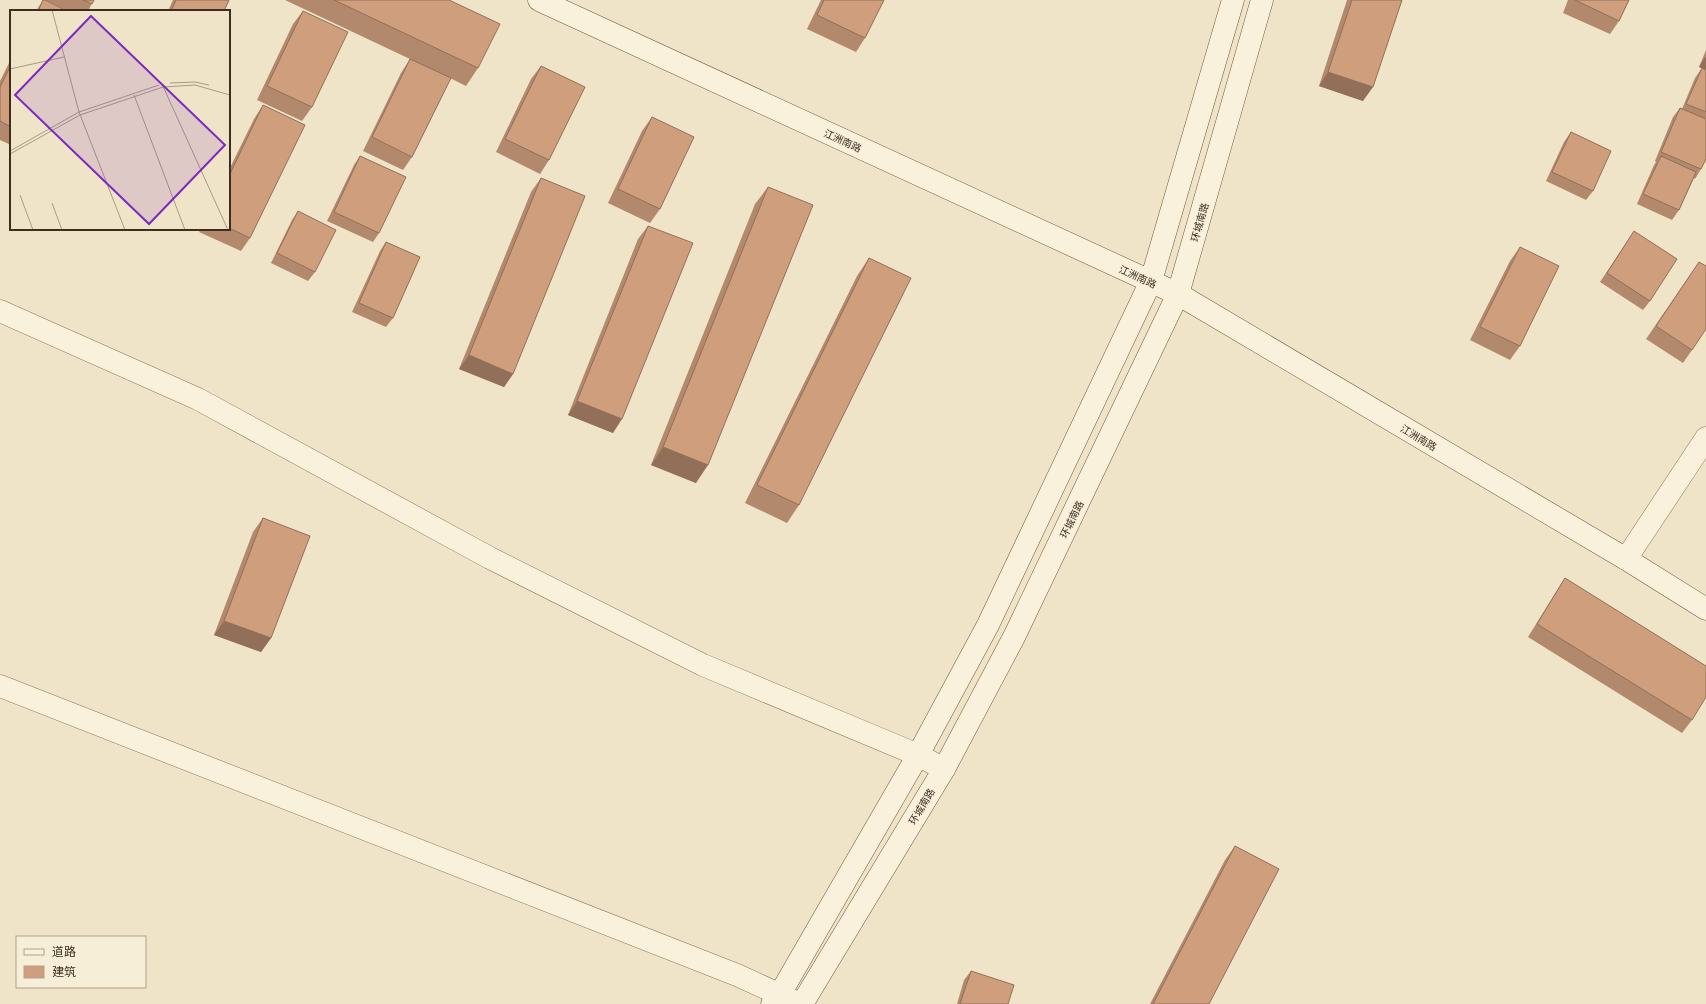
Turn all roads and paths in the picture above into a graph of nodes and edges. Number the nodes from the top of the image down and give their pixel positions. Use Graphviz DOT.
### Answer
graph roads {
  1 [pos="539,0"];
  2 [pos="1233,0"];
  3 [pos="1262,0"];
  4 [pos="1150,282"];
  5 [pos="1178,294"];
  6 [pos="0,311"];
  7 [pos="1706,438"];
  8 [pos="1626,559"];
  9 [pos="1706,609"];
  10 [pos="0,686"];
  11 [pos="918,755"];
  12 [pos="944,769"];
  13 [pos="776,999"];
  14 [pos="801,1004"];
  1 -- 4 [label="main road, 江洲南路"];
  2 -- 4 [label="main road"];
  3 -- 5 [label="main road, 环城南路"];
  4 -- 5 [label="main road, 江洲南路"];
  4 -- 11 [label="main road"];
  5 -- 8 [label="main road, 江洲南路"];
  5 -- 12 [label="main road, 环城南路"];
  6 -- 11 [label="main road"];
  7 -- 8 [label="main road"];
  8 -- 9 [label="main road, 江洲南路"];
  10 -- 13 [label="main road"];
  11 -- 12 [label="main road"];
  11 -- 13 [label="main road"];
  12 -- 14 [label="main road, 环城南路"];
  13 -- 14 [label="main road"];
}
